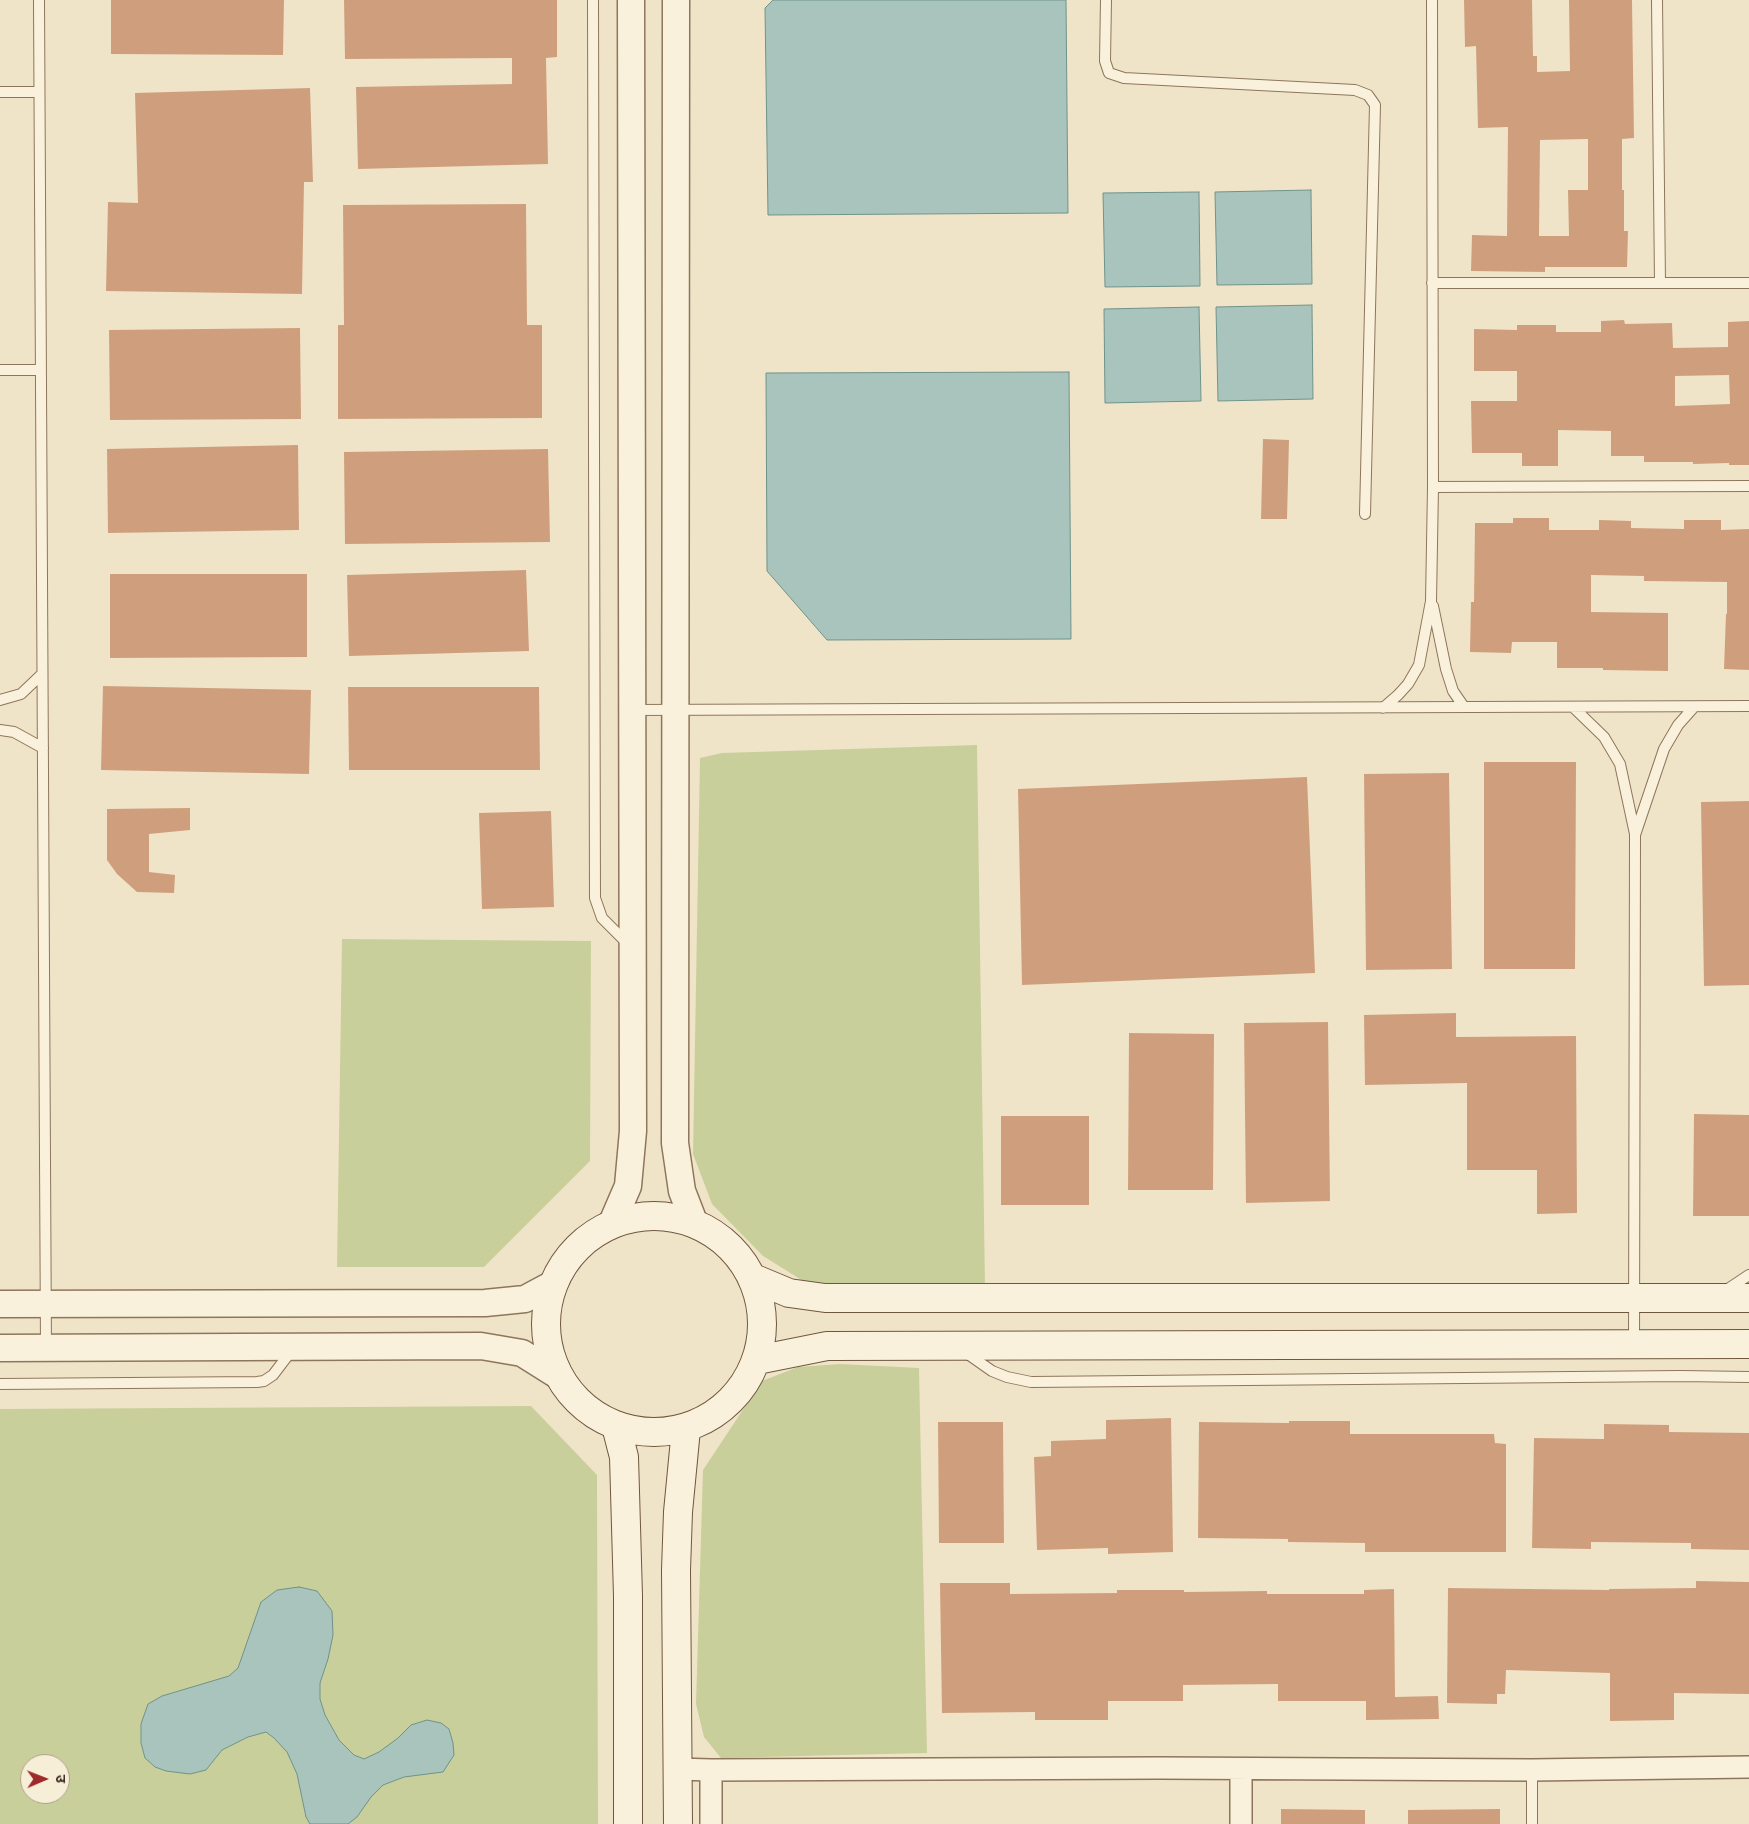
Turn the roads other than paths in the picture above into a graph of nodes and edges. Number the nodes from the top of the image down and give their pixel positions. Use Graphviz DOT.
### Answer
graph roads {
  1 [pos="39,0"];
  2 [pos="593,0"];
  3 [pos="631,0"];
  4 [pos="676,0"];
  5 [pos="1106,0"];
  6 [pos="1432,0"];
  7 [pos="1657,0"];
  8 [pos="0,92"];
  9 [pos="39,92"];
  10 [pos="1432,283"];
  11 [pos="1660,283"];
  12 [pos="1749,283"];
  13 [pos="0,370"];
  14 [pos="41,370"];
  15 [pos="1749,486"];
  16 [pos="1433,487"];
  17 [pos="1364,514"];
  18 [pos="1431,600"];
  19 [pos="42,674"];
  20 [pos="0,700"];
  21 [pos="1694,706"];
  22 [pos="1749,706"];
  23 [pos="1464,707"];
  24 [pos="1573,707"];
  25 [pos="1383,708"];
  26 [pos="632,710"];
  27 [pos="676,710"];
  28 [pos="0,730"];
  29 [pos="43,748"];
  30 [pos="1636,835"];
  31 [pos="633,950"];
  32 [pos="694,1222"];
  33 [pos="612,1223"];
  34 [pos="1749,1275"];
  35 [pos="753,1278"];
  36 [pos="553,1284"];
  37 [pos="1749,1298"];
  38 [pos="1714,1299"];
  39 [pos="1634,1300"];
  40 [pos="0,1304"];
  41 [pos="45,1305"];
  42 [pos="1634,1344"];
  43 [pos="1749,1344"];
  44 [pos="958,1346"];
  45 [pos="295,1347"];
  46 [pos="0,1348"];
  47 [pos="46,1348"];
  48 [pos="757,1360"];
  49 [pos="558,1375"];
  50 [pos="1749,1377"];
  51 [pos="0,1384"];
  52 [pos="616,1426"];
  53 [pos="686,1429"];
  54 [pos="1749,1766"];
  55 [pos="677,1769"];
  56 [pos="1241,1769"];
  57 [pos="711,1770"];
  58 [pos="1532,1770"];
  59 [pos="628,1824"];
  60 [pos="678,1824"];
  61 [pos="711,1824"];
  62 [pos="1242,1824"];
  63 [pos="1532,1824"];
  1 -- 9 [label="lane"];
  2 -- 31 [label="lane"];
  3 -- 26 [label="street"];
  4 -- 27 [label="street"];
  5 -- 17 [label="lane"];
  6 -- 10 [label="lane"];
  7 -- 11 [label="lane"];
  8 -- 9 [label="lane"];
  9 -- 14 [label="lane"];
  10 -- 11 [label="lane"];
  10 -- 16 [label="lane"];
  11 -- 12 [label="lane"];
  13 -- 14 [label="lane"];
  14 -- 19 [label="lane"];
  15 -- 16 [label="lane"];
  16 -- 18 [label="lane"];
  18 -- 23 [label="lane"];
  18 -- 25 [label="lane"];
  19 -- 20 [label="lane"];
  19 -- 29 [label="lane"];
  21 -- 22 [label="lane"];
  21 -- 24 [label="lane"];
  21 -- 30 [label="lane"];
  23 -- 24 [label="lane"];
  23 -- 25 [label="lane"];
  24 -- 30 [label="lane"];
  25 -- 27 [label="lane"];
  26 -- 27 [label="lane"];
  26 -- 31 [label="street"];
  27 -- 32 [label="street"];
  28 -- 29 [label="lane"];
  29 -- 41 [label="lane"];
  30 -- 39 [label="lane"];
  31 -- 33 [label="street"];
  32 -- 33 [label="main road"];
  32 -- 35 [label="main road"];
  33 -- 36 [label="main road"];
  34 -- 38 [label="lane"];
  35 -- 39 [label="main road"];
  35 -- 48 [label="main road"];
  36 -- 41 [label="street"];
  36 -- 49 [label="main road"];
  37 -- 38 [label="main road"];
  38 -- 39 [label="main road"];
  39 -- 42 [label="lane"];
  40 -- 41 [label="street"];
  41 -- 47 [label="lane"];
  42 -- 43 [label="main road"];
  42 -- 44 [label="main road"];
  44 -- 48 [label="main road"];
  44 -- 50 [label="lane"];
  45 -- 47 [label="street"];
  45 -- 49 [label="street"];
  45 -- 51 [label="lane"];
  46 -- 47 [label="street"];
  48 -- 53 [label="main road"];
  49 -- 52 [label="main road"];
  52 -- 53 [label="main road"];
  52 -- 59 [label="main road"];
  53 -- 55 [label="main road"];
  54 -- 58 [label="street"];
  55 -- 57 [label="street"];
  55 -- 60 [label="main road"];
  56 -- 57 [label="street"];
  56 -- 58 [label="street"];
  56 -- 62 [label="street"];
  57 -- 61 [label="street"];
  58 -- 63 [label="lane"];
}
